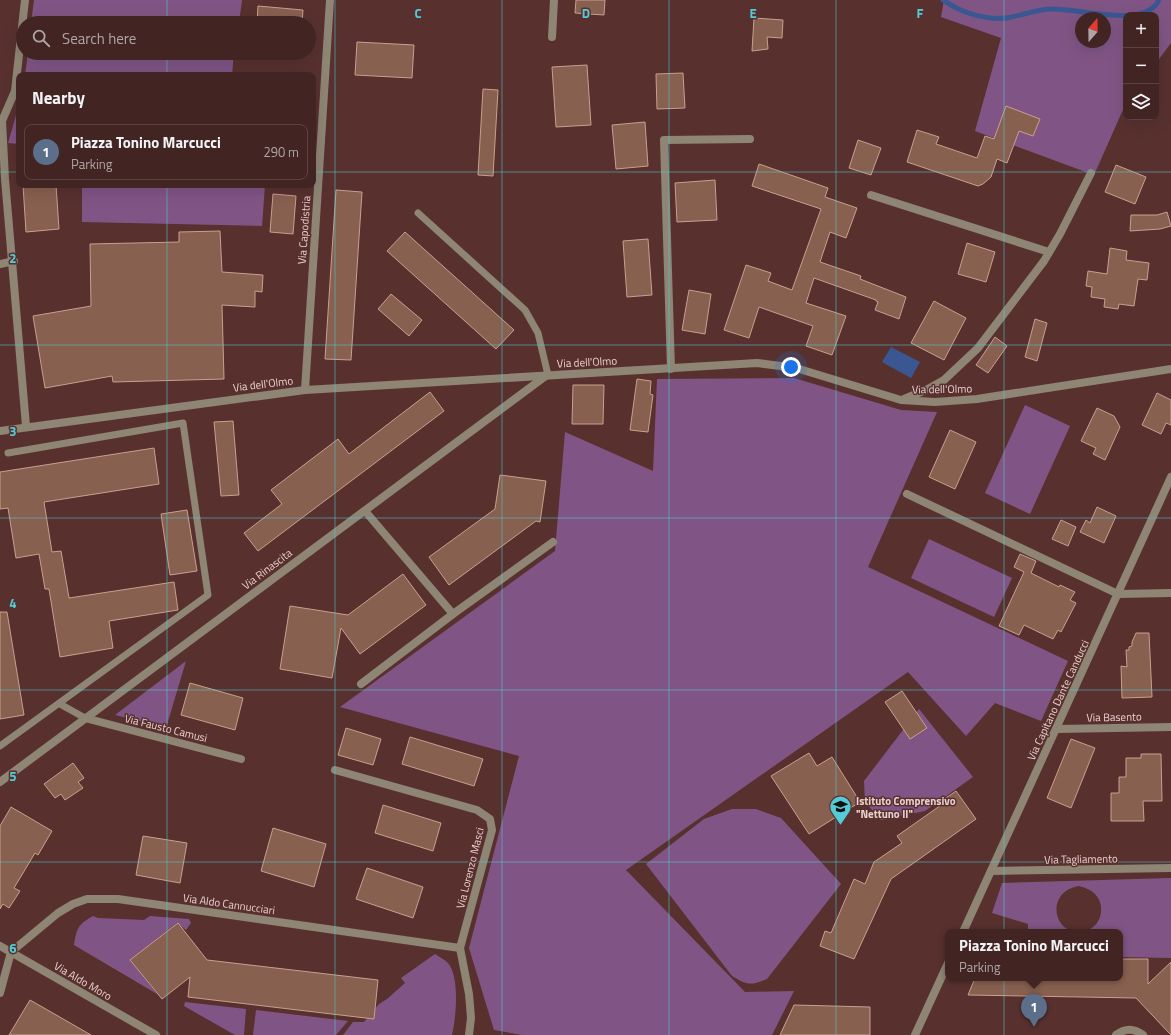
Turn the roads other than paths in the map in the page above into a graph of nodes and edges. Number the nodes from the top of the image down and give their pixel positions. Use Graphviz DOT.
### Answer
graph roads {
  1 [pos="26,0"];
  2 [pos="330,0"];
  3 [pos="554,0"];
  4 [pos="24,16"];
  5 [pos="552,37"];
  6 [pos="19,60"];
  7 [pos="17,72"];
  8 [pos="16,83"];
  9 [pos="750,138"];
  10 [pos="1091,173"];
  11 [pos="3,179"];
  12 [pos="871,194"];
  13 [pos="418,213"];
  14 [pos="1049,252"];
  15 [pos="14,261"];
  16 [pos="0,264"];
  17 [pos="671,369"];
  18 [pos="1171,369"];
  19 [pos="548,375"];
  20 [pos="305,390"];
  21 [pos="901,400"];
  22 [pos="26,426"];
  23 [pos="0,431"];
  24 [pos="8,453"];
  25 [pos="1171,477"];
  26 [pos="907,494"];
  27 [pos="364,511"];
  28 [pos="553,542"];
  29 [pos="1171,593"];
  30 [pos="1118,594"];
  31 [pos="453,614"];
  32 [pos="361,684"];
  33 [pos="60,704"];
  34 [pos="85,718"];
  35 [pos="1171,727"];
  36 [pos="1057,729"];
  37 [pos="0,746"];
  38 [pos="241,759"];
  39 [pos="335,770"];
  40 [pos="0,782"];
  41 [pos="1171,868"];
  42 [pos="991,871"];
  43 [pos="963,929"];
  44 [pos="0,946"];
  45 [pos="460,948"];
  46 [pos="11,952"];
  47 [pos="945,970"];
  48 [pos="0,993"];
  49 [pos="156,1035"];
  50 [pos="469,1035"];
  51 [pos="915,1035"];
  52 [pos="1116,1035"];
  53 [pos="1143,1035"];
  1 -- 4 [label="street"];
  2 -- 20 [label="street, Via Capodistria"];
  3 -- 5 [label="street"];
  6 -- 7 [label="street"];
  8 -- 11 [label="street"];
  9 -- 17 [label="street"];
  10 -- 14 [label="street"];
  11 -- 15 [label="street"];
  12 -- 14 [label="street"];
  13 -- 19 [label="lane"];
  14 -- 21 [label="street"];
  15 -- 16 [label="street"];
  15 -- 22 [label="street"];
  17 -- 19 [label="street, Via dell'Olmo"];
  17 -- 21 [label="street, Via dell'Olmo"];
  18 -- 21 [label="street, Via dell'Olmo"];
  19 -- 20 [label="street, Via dell'Olmo"];
  19 -- 27 [label="street, Via Rinascita"];
  20 -- 22 [label="street, Via dell'Olmo"];
  22 -- 23 [label="street, Via dell'Olmo"];
  24 -- 33 [label="lane"];
  25 -- 30 [label="street, Via Capitano Dante Canducci"];
  26 -- 30 [label="street"];
  27 -- 31 [label="street"];
  27 -- 34 [label="street, Via Rinascita"];
  28 -- 31 [label="street"];
  29 -- 30 [label="street"];
  30 -- 36 [label="street, Via Capitano Dante Canducci"];
  31 -- 32 [label="street"];
  33 -- 34 [label="lane"];
  33 -- 37 [label="lane"];
  34 -- 38 [label="street, Via Fausto Camusi"];
  34 -- 40 [label="street, Via Rinascita"];
  35 -- 36 [label="street, Via Basento"];
  36 -- 42 [label="street, Via Capitano Dante Canducci"];
  39 -- 45 [label="street, Via Lorenzo Masci"];
  41 -- 42 [label="street, Via Tagliamento"];
  42 -- 43 [label="street, Via Capitano Dante Canducci"];
  44 -- 46 [label="street, Via Aldo Moro"];
  45 -- 46 [label="street, Via Aldo Cannucciari"];
  45 -- 50 [label="street, Via Lorenzo Masci"];
  46 -- 48 [label="street"];
  46 -- 49 [label="street, Via Aldo Moro"];
  47 -- 51 [label="street"];
  52 -- 53 [label="street"];
}
